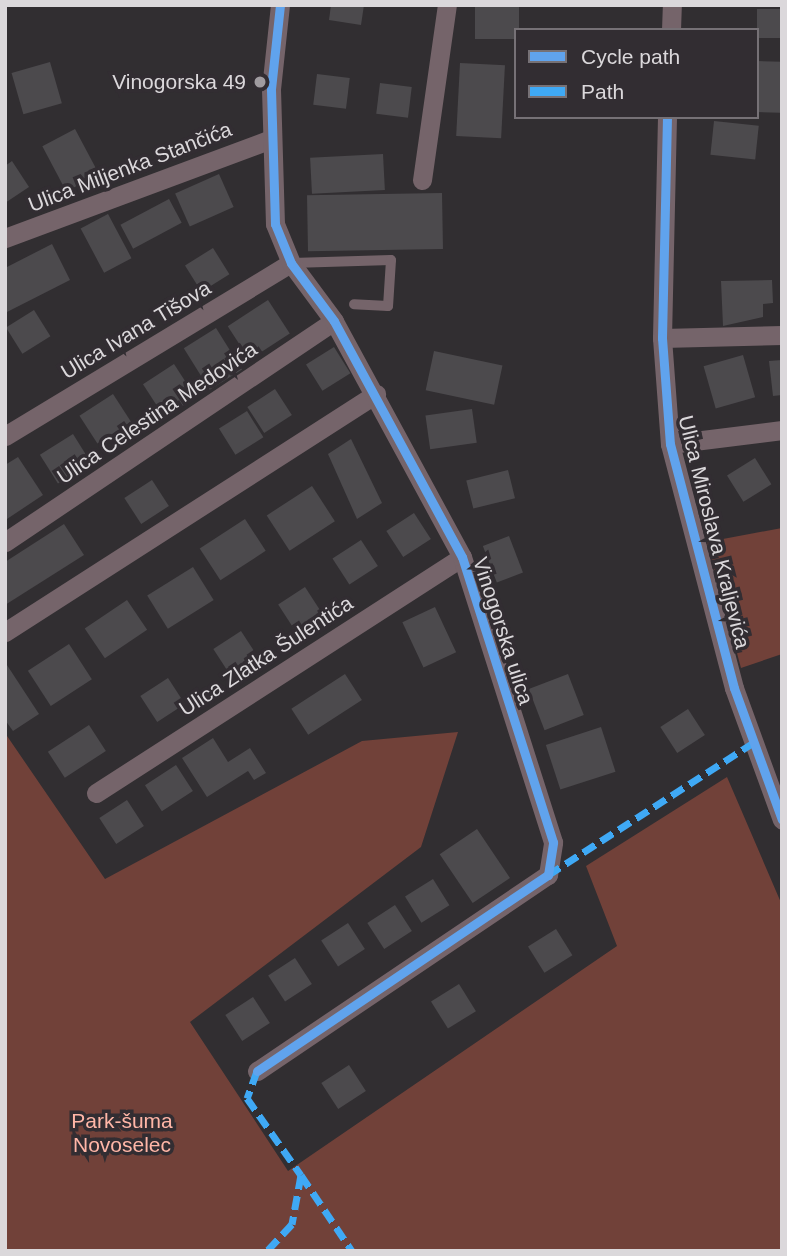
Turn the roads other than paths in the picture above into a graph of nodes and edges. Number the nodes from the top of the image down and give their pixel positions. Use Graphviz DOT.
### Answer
graph roads {
  1 [pos="280,5"];
  2 [pos="447,5"];
  3 [pos="672,5"];
  4 [pos="671,28"];
  5 [pos="667,119"];
  6 [pos="271,139"];
  7 [pos="422,180"];
  8 [pos="5,238"];
  9 [pos="291,263"];
  10 [pos="354,304"];
  11 [pos="334,321"];
  12 [pos="782,335"];
  13 [pos="662,338"];
  14 [pos="376,394"];
  15 [pos="782,430"];
  16 [pos="5,436"];
  17 [pos="670,444"];
  18 [pos="5,542"];
  19 [pos="462,557"];
  20 [pos="5,632"];
  21 [pos="96,793"];
  22 [pos="782,820"];
  23 [pos="257,1071"];
  1 -- 6 [label="street, Vinogorska ulica"];
  2 -- 7 [label="street"];
  3 -- 4 [label="street"];
  5 -- 13 [label="street, Ulica Miroslava Kraljevića"];
  6 -- 8 [label="street, Ulica Miljenka Stančića"];
  6 -- 9 [label="street, Vinogorska ulica"];
  9 -- 10 [label="lane"];
  9 -- 11 [label="street, Vinogorska ulica"];
  9 -- 16 [label="street, Ulica Ivana Tišova"];
  11 -- 14 [label="street, Vinogorska ulica"];
  11 -- 18 [label="street, Ulica Celestina Medovića"];
  12 -- 13 [label="street"];
  13 -- 17 [label="street, Ulica Miroslava Kraljevića"];
  14 -- 19 [label="street, Vinogorska ulica"];
  14 -- 20 [label="street"];
  15 -- 17 [label="street, Ulica Miroslava Kraljevića"];
  17 -- 22 [label="street, Ulica Miroslava Kraljevića"];
  19 -- 21 [label="street, Ulica Zlatka Šulentića"];
  19 -- 23 [label="street, Vinogorska ulica"];
}
